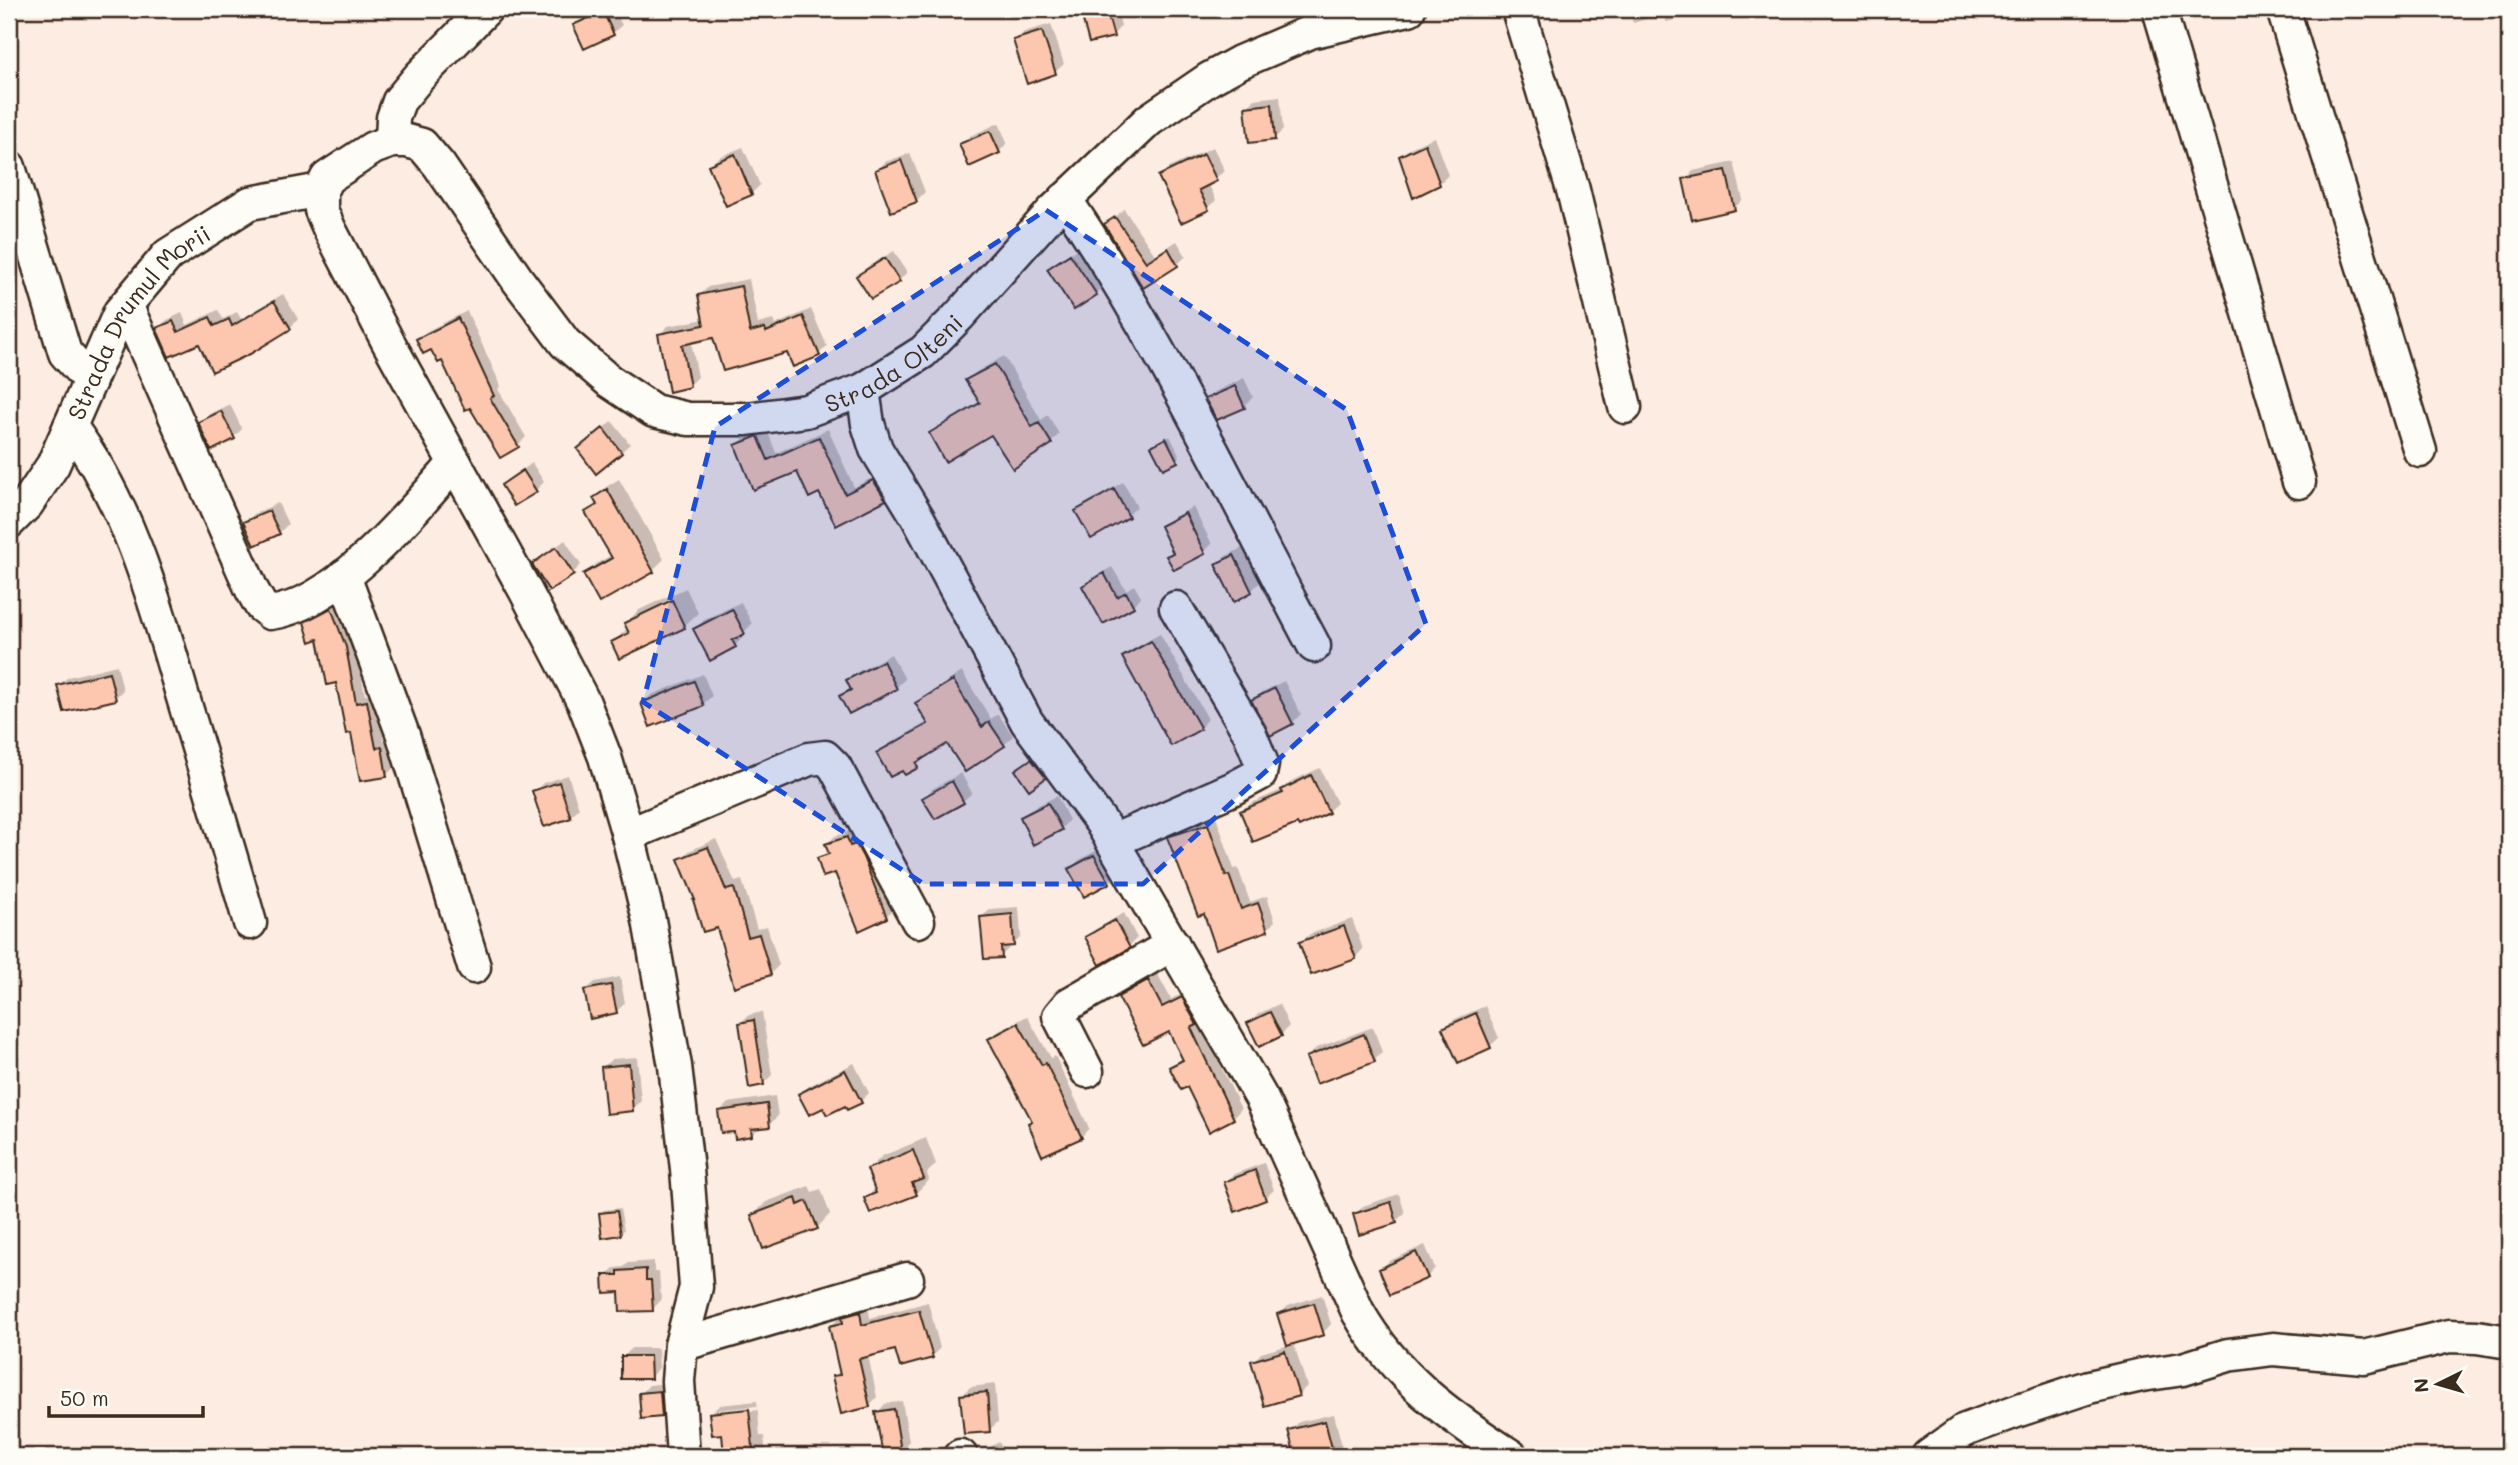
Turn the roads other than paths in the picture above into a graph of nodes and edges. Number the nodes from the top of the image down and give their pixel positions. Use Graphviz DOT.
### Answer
graph roads {
  1 [pos="486,9"];
  2 [pos="1409,9"];
  3 [pos="1518,9"];
  4 [pos="2160,9"];
  5 [pos="2283,9"];
  6 [pos="1308,21"];
  7 [pos="392,141"];
  8 [pos="9,167"];
  9 [pos="321,190"];
  10 [pos="1065,199"];
  11 [pos="125,305"];
  12 [pos="90,381"];
  13 [pos="863,390"];
  14 [pos="1625,407"];
  15 [pos="70,426"];
  16 [pos="2420,451"];
  17 [pos="455,463"];
  18 [pos="2299,482"];
  19 [pos="9,522"];
  20 [pos="344,576"];
  21 [pos="1176,608"];
  22 [pos="1314,646"];
  23 [pos="628,835"];
  24 [pos="1113,841"];
  25 [pos="918,921"];
  26 [pos="250,923"];
  27 [pos="1173,944"];
  28 [pos="474,967"];
  29 [pos="1087,1071"];
  30 [pos="907,1279"];
  31 [pos="2509,1342"];
  32 [pos="681,1345"];
  33 [pos="683,1456"];
  34 [pos="1511,1456"];
  35 [pos="1929,1456"];
  1 -- 7 [label="street"];
  2 -- 6 [label="street, Strada Olteni"];
  3 -- 14 [label="street"];
  4 -- 18 [label="street"];
  5 -- 16 [label="street"];
  6 -- 10 [label="street, Strada Olteni"];
  7 -- 9 [label="street"];
  7 -- 13 [label="street, Strada Olteni"];
  8 -- 12 [label="street"];
  9 -- 11 [label="street, Strada Drumul Morii"];
  9 -- 17 [label="street"];
  10 -- 13 [label="street, Strada Olteni"];
  10 -- 22 [label="street"];
  11 -- 12 [label="street, Strada Drumul Morii"];
  11 -- 20 [label="street"];
  12 -- 15 [label="street, Strada Drumul Morii"];
  13 -- 24 [label="street"];
  15 -- 19 [label="street, Strada Drumul Morii"];
  15 -- 26 [label="street"];
  17 -- 20 [label="street"];
  17 -- 23 [label="street"];
  20 -- 28 [label="street"];
  21 -- 24 [label="street"];
  23 -- 25 [label="street"];
  23 -- 32 [label="street"];
  24 -- 27 [label="street"];
  27 -- 29 [label="street"];
  27 -- 34 [label="street"];
  30 -- 32 [label="street"];
  31 -- 35 [label="street"];
  32 -- 33 [label="street"];
}
